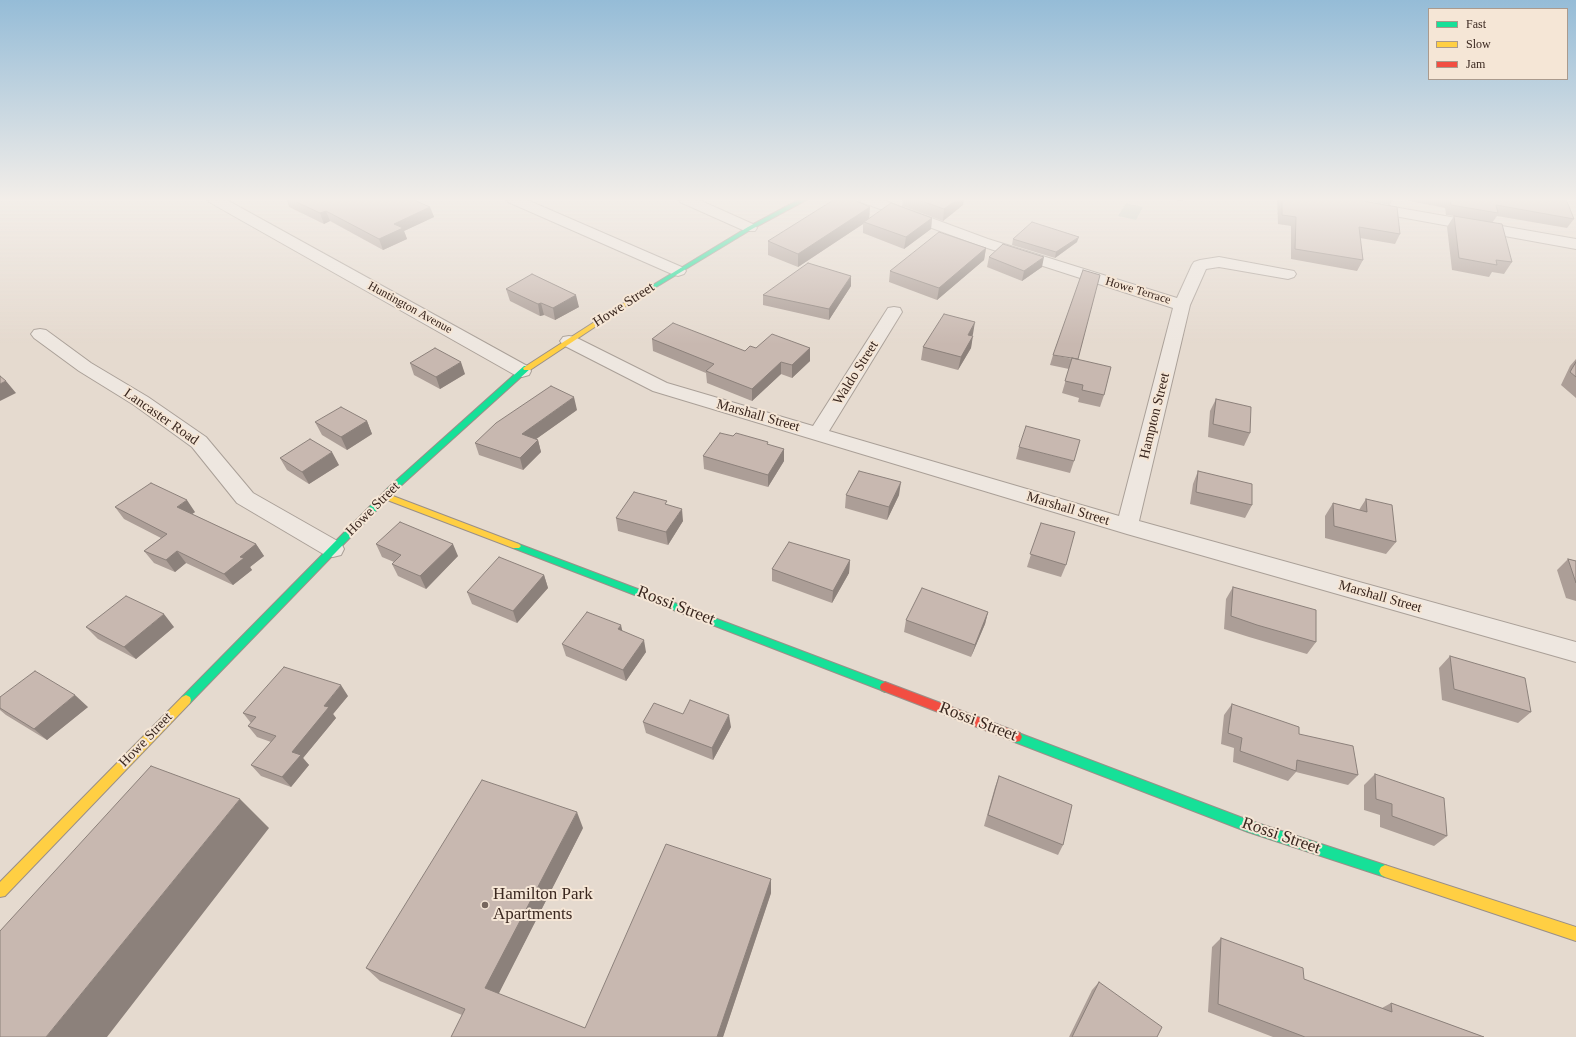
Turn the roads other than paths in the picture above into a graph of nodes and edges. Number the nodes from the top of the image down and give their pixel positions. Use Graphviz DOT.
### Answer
graph roads {
  1 [pos="301,247"];
  2 [pos="624,247"];
  3 [pos="718,247"];
  4 [pos="1000,247"];
  5 [pos="678,271"];
  6 [pos="1288,274"];
  7 [pos="1182,305"];
  8 [pos="894,312"];
  9 [pos="40,334"];
  10 [pos="569,340"];
  11 [pos="522,371"];
  12 [pos="818,433"];
  13 [pos="385,496"];
  14 [pos="1127,526"];
  15 [pos="333,548"];
  16 [pos="1576,652"];
  17 [pos="3,882"];
  18 [pos="1576,934"];
  1 -- 11 [label="street, Huntington Avenue"];
  2 -- 5 [label="street"];
  3 -- 5 [label="main road, Howe Street"];
  4 -- 7 [label="street, Howe Terrace"];
  5 -- 10 [label="main road, Howe Street"];
  6 -- 7 [label="street, Hampton Street"];
  7 -- 14 [label="street, Hampton Street"];
  8 -- 12 [label="street, Waldo Street"];
  9 -- 15 [label="street, Lancaster Road"];
  10 -- 11 [label="main road, Howe Street"];
  10 -- 12 [label="street, Marshall Street"];
  11 -- 13 [label="main road, Howe Street"];
  12 -- 14 [label="street, Marshall Street"];
  13 -- 15 [label="main road, Howe Street"];
  13 -- 18 [label="main road, Rossi Street"];
  14 -- 16 [label="street, Marshall Street"];
  15 -- 17 [label="main road, Howe Street"];
}
